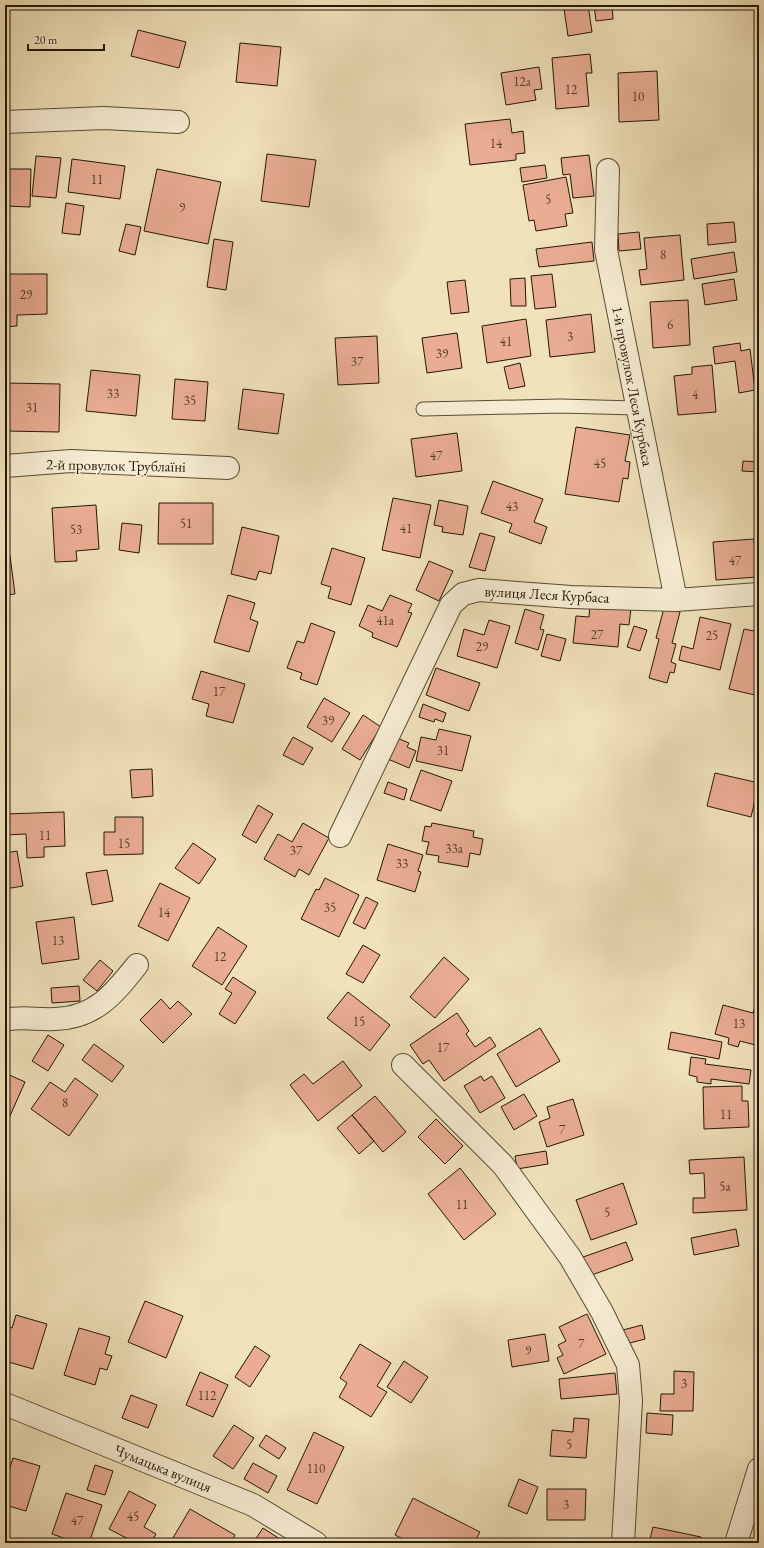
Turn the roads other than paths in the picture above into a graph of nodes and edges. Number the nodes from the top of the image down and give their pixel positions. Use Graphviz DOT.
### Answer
graph roads {
  1 [pos="5,122"];
  2 [pos="178,122"];
  3 [pos="608,170"];
  4 [pos="636,408"];
  5 [pos="423,409"];
  6 [pos="5,466"];
  7 [pos="228,468"];
  8 [pos="759,594"];
  9 [pos="676,600"];
  10 [pos="340,836"];
  11 [pos="137,965"];
  12 [pos="5,1020"];
  13 [pos="403,1065"];
  14 [pos="5,1404"];
  15 [pos="759,1469"];
  16 [pos="316,1543"];
  17 [pos="623,1543"];
  18 [pos="736,1543"];
  1 -- 2 [label="street"];
  3 -- 4 [label="street, 1-й провулок Леся Курбаса"];
  4 -- 5 [label="lane"];
  4 -- 9 [label="street, 1-й провулок Леся Курбаса"];
  6 -- 7 [label="street, 2-й провулок Трублаїні"];
  8 -- 9 [label="street, вулиця Леся Курбаса"];
  9 -- 10 [label="street, вулиця Леся Курбаса"];
  11 -- 12 [label="street"];
  13 -- 17 [label="street"];
  14 -- 16 [label="street, Чумацька вулиця"];
  15 -- 18 [label="street"];
}
